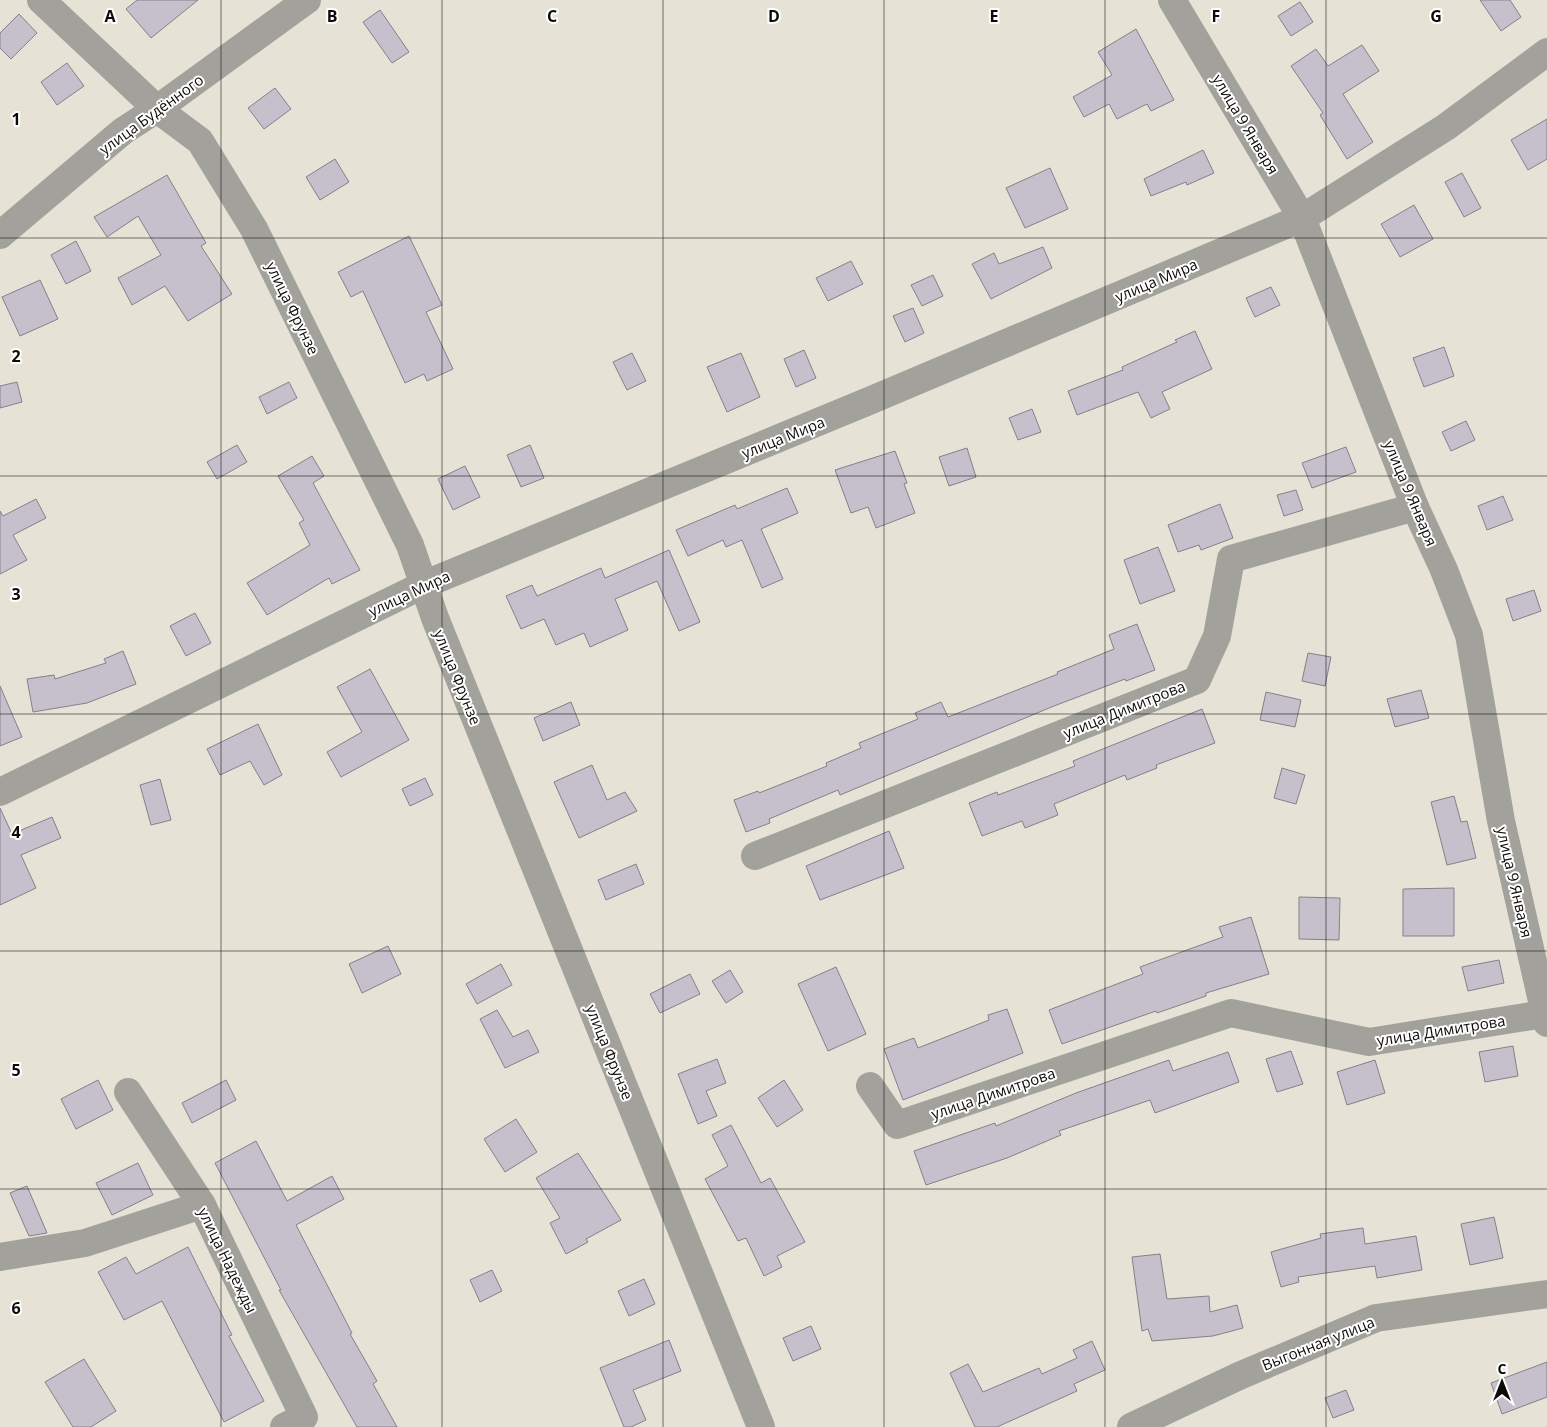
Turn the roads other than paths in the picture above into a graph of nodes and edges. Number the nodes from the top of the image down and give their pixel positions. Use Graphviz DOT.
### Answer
graph roads {
  1 [pos="41,0"];
  2 [pos="306,0"];
  3 [pos="1172,0"];
  4 [pos="1547,52"];
  5 [pos="157,109"];
  6 [pos="1302,218"];
  7 [pos="0,235"];
  8 [pos="1415,507"];
  9 [pos="423,585"];
  10 [pos="0,792"];
  11 [pos="755,856"];
  12 [pos="1546,1019"];
  13 [pos="870,1086"];
  14 [pos="128,1092"];
  15 [pos="202,1205"];
  16 [pos="0,1257"];
  17 [pos="1547,1294"];
  18 [pos="284,1427"];
  19 [pos="761,1427"];
  20 [pos="1131,1427"];
  1 -- 5 [label="street, улица Фрунзе"];
  2 -- 5 [label="street, улица Будённого"];
  3 -- 6 [label="street, улица 9 Января"];
  4 -- 6 [label="street, улица Мира"];
  5 -- 7 [label="street, улица Будённого"];
  5 -- 9 [label="street, улица Фрунзе"];
  6 -- 8 [label="street, улица 9 Января"];
  6 -- 9 [label="street, улица Мира"];
  8 -- 11 [label="street, улица Димитрова"];
  8 -- 12 [label="street, улица 9 Января"];
  9 -- 10 [label="street, улица Мира"];
  9 -- 19 [label="street, улица Фрунзе"];
  12 -- 13 [label="street, улица Димитрова"];
  14 -- 15 [label="street, улица Надежды"];
  15 -- 16 [label="street"];
  15 -- 18 [label="street, улица Надежды"];
  17 -- 20 [label="street, Выгонная улица"];
}
